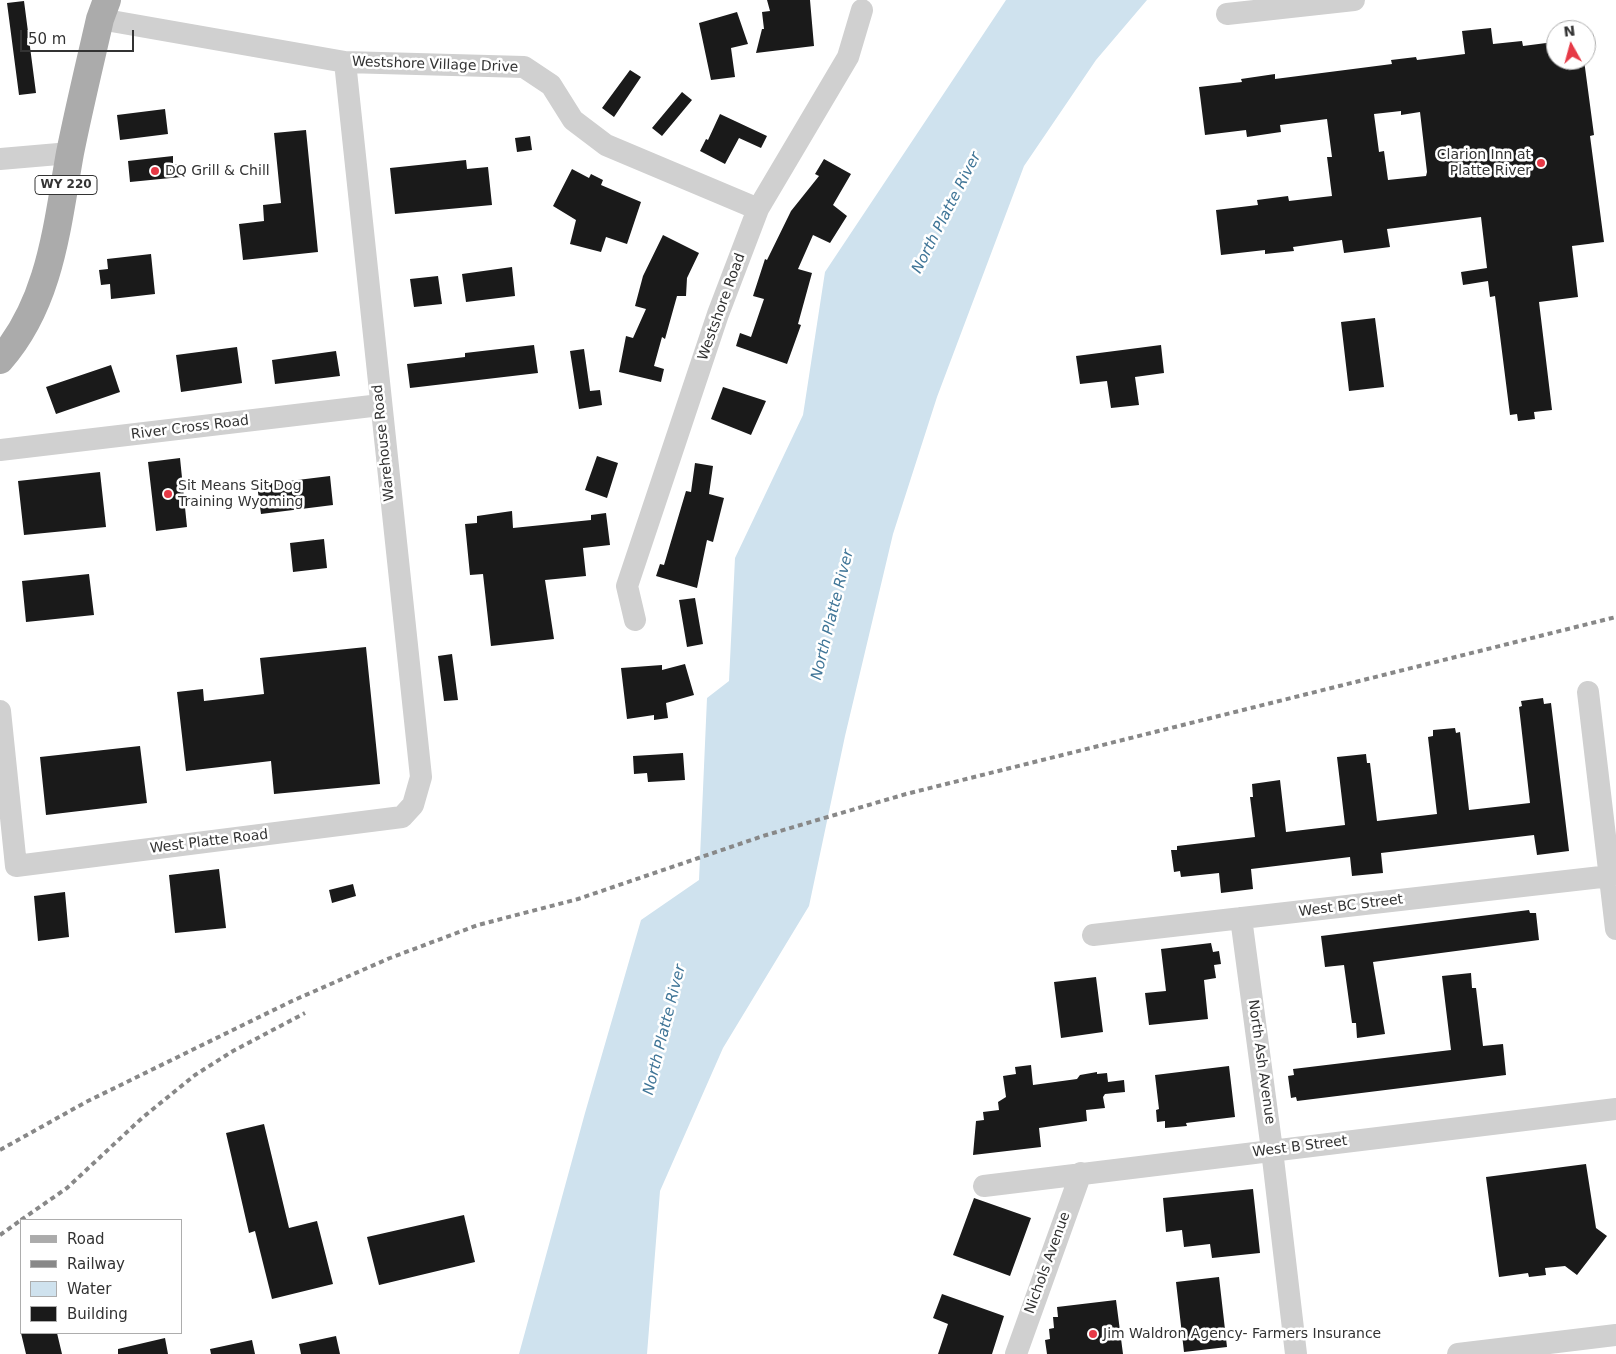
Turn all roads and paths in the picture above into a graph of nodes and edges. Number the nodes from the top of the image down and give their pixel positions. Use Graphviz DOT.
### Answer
graph roads {
  1 [pos="1354,0"];
  2 [pos="103,9"];
  3 [pos="862,10"];
  4 [pos="1227,14"];
  5 [pos="345,62"];
  6 [pos="70,153"];
  7 [pos="0,159"];
  8 [pos="758,209"];
  9 [pos="0,360"];
  10 [pos="380,405"];
  11 [pos="0,450"];
  12 [pos="635,620"];
  13 [pos="1588,692"];
  14 [pos="0,711"];
  15 [pos="402,817"];
  16 [pos="1610,876"];
  17 [pos="1242,918"];
  18 [pos="1616,929"];
  19 [pos="1092,935"];
  20 [pos="1616,1109"];
  21 [pos="1272,1150"];
  22 [pos="1081,1173"];
  23 [pos="984,1186"];
  24 [pos="1616,1335"];
  25 [pos="1016,1354"];
  26 [pos="1296,1354"];
  27 [pos="1458,1354"];
  1 -- 4 [label="street"];
  2 -- 5 [label="street, Westshore Village Drive"];
  2 -- 6 [label="main road, WY 220"];
  3 -- 8 [label="street, Westshore Road"];
  5 -- 8 [label="street, Westshore Village Drive"];
  5 -- 10 [label="street, Warehouse Road"];
  6 -- 7 [label="street"];
  6 -- 9 [label="main road, WY 220"];
  8 -- 12 [label="street, Westshore Road"];
  10 -- 11 [label="street, River Cross Road"];
  10 -- 15 [label="street, Warehouse Road"];
  13 -- 16 [label="street"];
  14 -- 15 [label="street, West Platte Road"];
  16 -- 17 [label="street, West BC Street"];
  16 -- 18 [label="street"];
  17 -- 19 [label="street, West BC Street"];
  17 -- 21 [label="street, North Ash Avenue"];
  20 -- 21 [label="street, West B Street"];
  21 -- 22 [label="street, West B Street"];
  21 -- 26 [label="street, North Ash Avenue"];
  22 -- 23 [label="street, West B Street"];
  22 -- 25 [label="street, Nichols Avenue"];
  24 -- 27 [label="street"];
}
